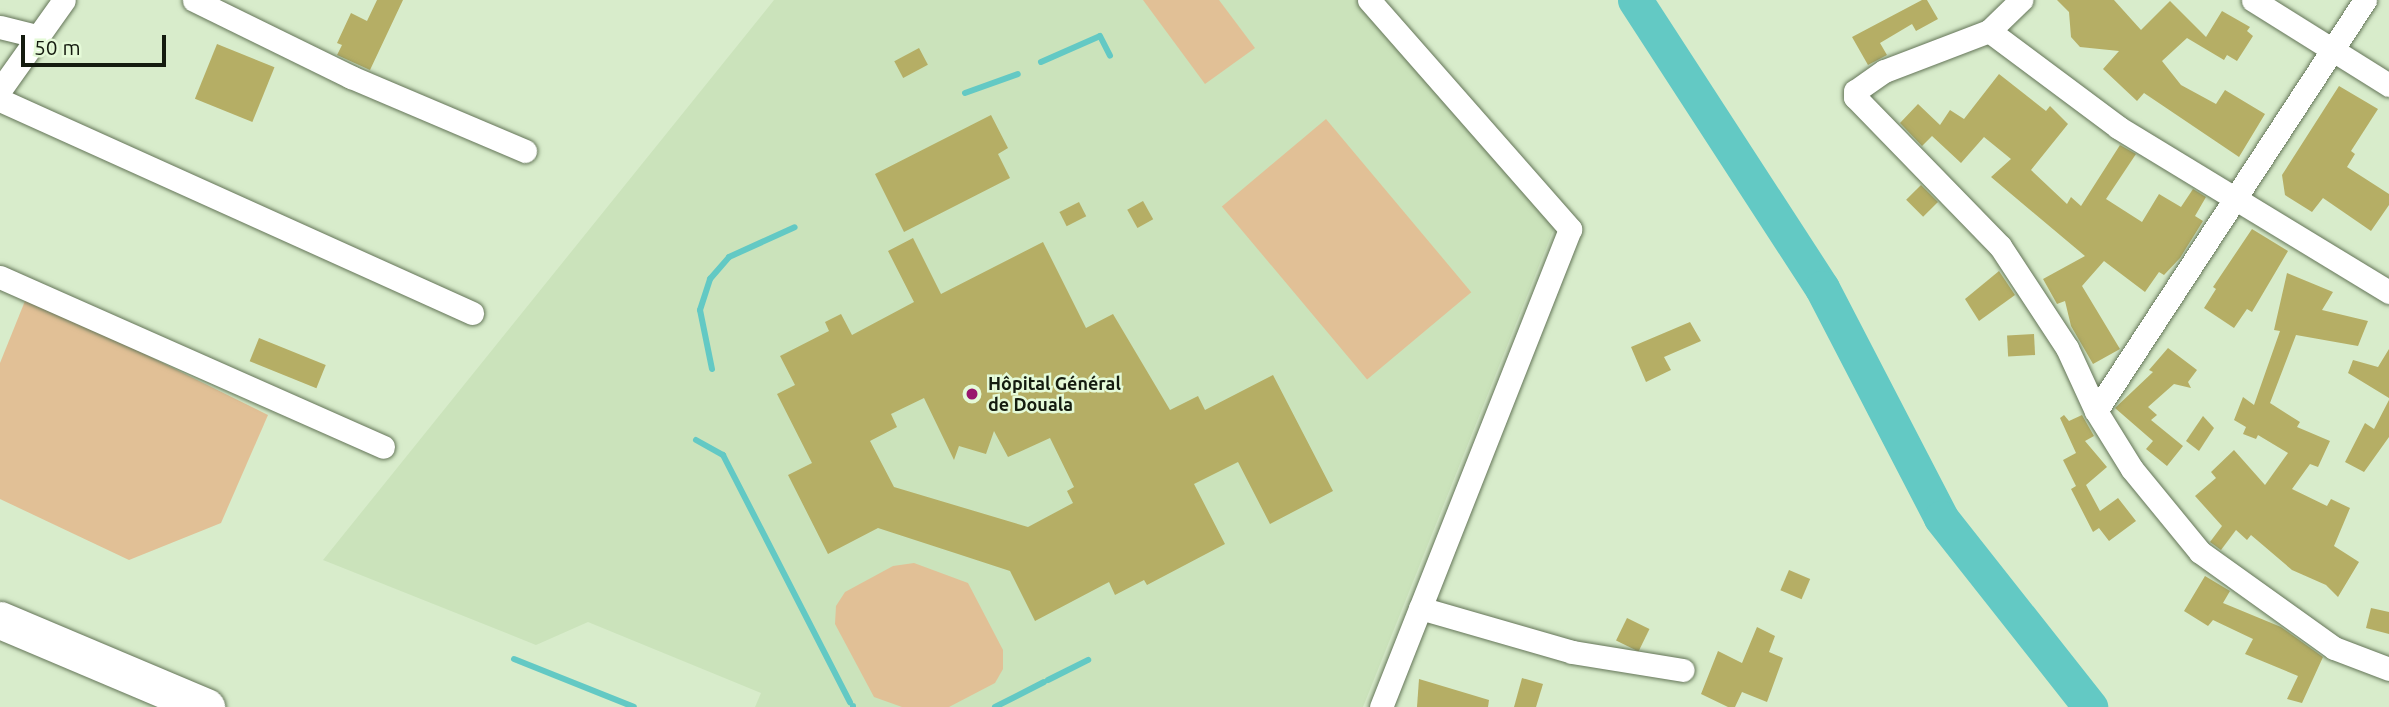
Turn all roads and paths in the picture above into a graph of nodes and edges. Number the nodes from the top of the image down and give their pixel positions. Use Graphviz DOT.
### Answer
graph roads {
  1 [pos="64,0"];
  2 [pos="194,0"];
  3 [pos="1369,0"];
  4 [pos="2021,0"];
  5 [pos="2253,0"];
  6 [pos="2365,0"];
  7 [pos="0,27"];
  8 [pos="1989,31"];
  9 [pos="36,36"];
  10 [pos="2331,48"];
  11 [pos="2389,85"];
  12 [pos="0,90"];
  13 [pos="0,100"];
  14 [pos="525,152"];
  15 [pos="2235,195"];
  16 [pos="0,277"];
  17 [pos="2389,292"];
  18 [pos="472,313"];
  19 [pos="2096,411"];
  20 [pos="383,447"];
  21 [pos="1420,608"];
  22 [pos="0,620"];
  23 [pos="2389,669"];
  24 [pos="1683,670"];
  25 [pos="206,707"];
  26 [pos="1381,707"];
  1 -- 9 [label="street"];
  2 -- 14 [label="street"];
  3 -- 21 [label="street"];
  4 -- 8 [label="street"];
  5 -- 10 [label="street"];
  6 -- 10 [label="street"];
  7 -- 9 [label="street"];
  8 -- 15 [label="street"];
  8 -- 19 [label="street"];
  9 -- 12 [label="street"];
  10 -- 11 [label="street"];
  10 -- 15 [label="street"];
  13 -- 18 [label="street"];
  15 -- 17 [label="street"];
  15 -- 19 [label="street"];
  16 -- 20 [label="street"];
  19 -- 23 [label="street"];
  21 -- 24 [label="street"];
  21 -- 26 [label="street"];
  22 -- 25 [label="main road"];
}
